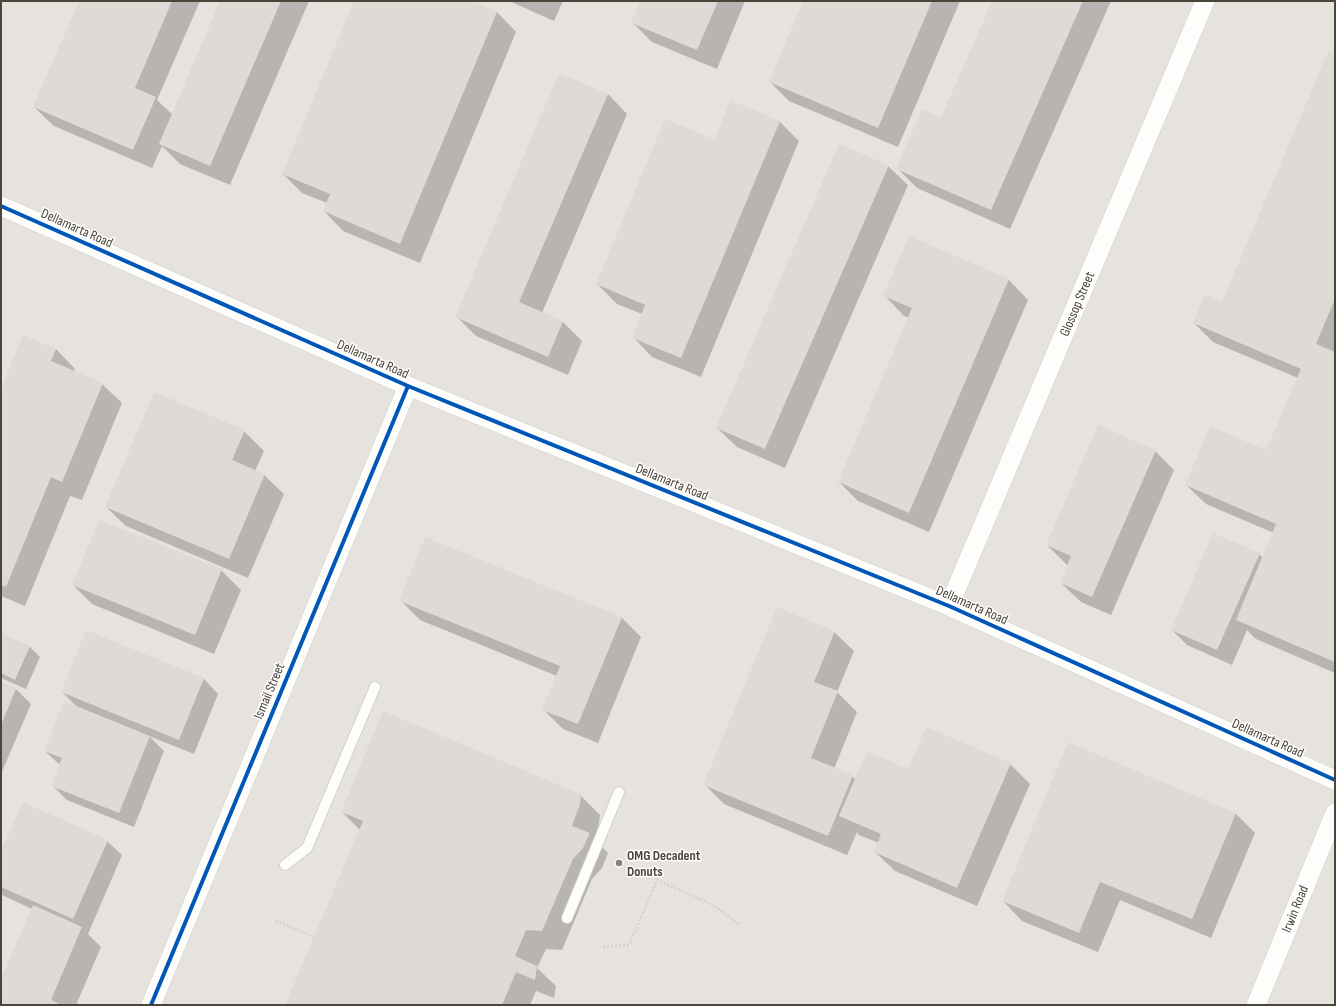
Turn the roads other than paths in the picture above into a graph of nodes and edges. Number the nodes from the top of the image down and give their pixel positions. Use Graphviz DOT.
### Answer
graph roads {
  1 [pos="1205,1"];
  2 [pos="1,206"];
  3 [pos="408,386"];
  4 [pos="949,606"];
  5 [pos="375,687"];
  6 [pos="1335,780"];
  7 [pos="619,792"];
  8 [pos="1335,813"];
  9 [pos="285,865"];
  10 [pos="567,918"];
  11 [pos="151,1005"];
  12 [pos="1256,1005"];
  1 -- 4 [label="street, Glossop Street"];
  2 -- 3 [label="street, Dellamarta Road"];
  3 -- 4 [label="street, Dellamarta Road"];
  3 -- 11 [label="street, Ismail Street"];
  4 -- 6 [label="street, Dellamarta Road"];
  5 -- 9 [label="lane"];
  7 -- 10 [label="lane"];
  8 -- 12 [label="street, Irwin Road"];
}
